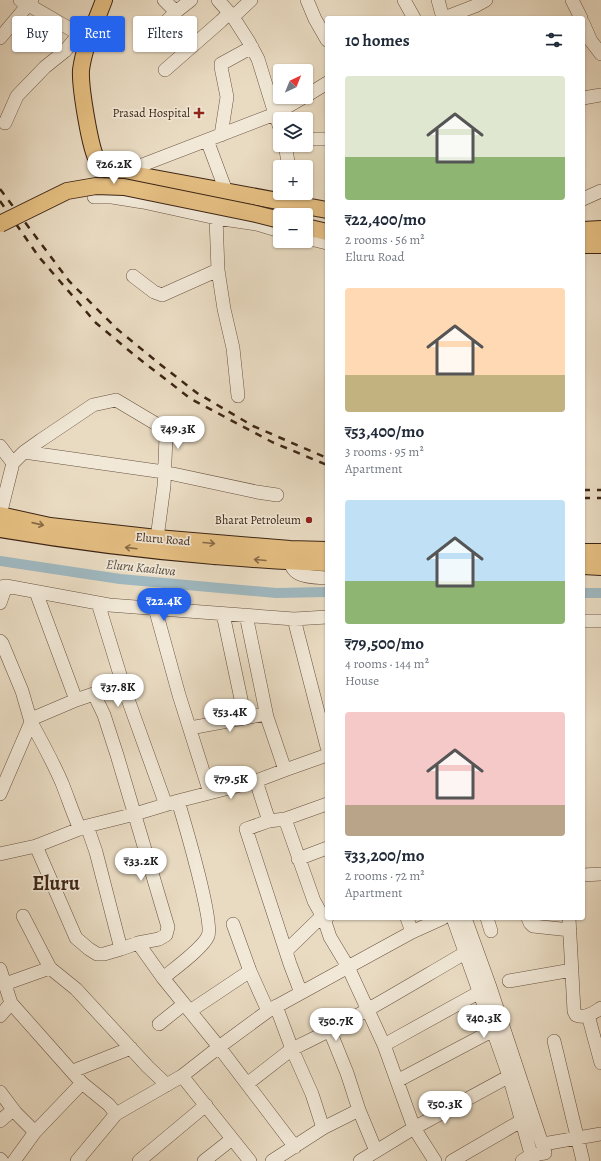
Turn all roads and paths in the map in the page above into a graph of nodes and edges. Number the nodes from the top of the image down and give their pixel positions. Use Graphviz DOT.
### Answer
graph roads {
  1 [pos="104,0"];
  2 [pos="164,0"];
  3 [pos="191,0"];
  4 [pos="218,0"];
  5 [pos="251,0"];
  6 [pos="307,0"];
  7 [pos="404,0"];
  8 [pos="438,0"];
  9 [pos="486,0"];
  10 [pos="572,0"];
  11 [pos="27,2"];
  12 [pos="177,10"];
  13 [pos="231,15"];
  14 [pos="95,16"];
  15 [pos="171,16"];
  16 [pos="413,16"];
  17 [pos="443,16"];
  18 [pos="449,16"];
  19 [pos="580,16"];
  20 [pos="70,28"];
  21 [pos="585,28"];
  22 [pos="325,36"];
  23 [pos="0,38"];
  24 [pos="70,47"];
  25 [pos="252,47"];
  26 [pos="83,52"];
  27 [pos="601,54"];
  28 [pos="165,70"];
  29 [pos="325,84"];
  30 [pos="313,91"];
  31 [pos="601,95"];
  32 [pos="585,98"];
  33 [pos="292,104"];
  34 [pos="274,112"];
  35 [pos="278,112"];
  36 [pos="273,115"];
  37 [pos="5,122"];
  38 [pos="221,135"];
  39 [pos="313,139"];
  40 [pos="325,139"];
  41 [pos="207,140"];
  42 [pos="124,172"];
  43 [pos="226,191"];
  44 [pos="601,191"];
  45 [pos="273,196"];
  46 [pos="94,197"];
  47 [pos="585,198"];
  48 [pos="300,200"];
  49 [pos="325,209"];
  50 [pos="216,218"];
  51 [pos="273,218"];
  52 [pos="0,224"];
  53 [pos="273,229"];
  54 [pos="313,229"];
  55 [pos="601,229"];
  56 [pos="585,230"];
  57 [pos="325,232"];
  58 [pos="313,240"];
  59 [pos="325,243"];
  60 [pos="585,245"];
  61 [pos="601,245"];
  62 [pos="218,270"];
  63 [pos="133,276"];
  64 [pos="238,396"];
  65 [pos="0,446"];
  66 [pos="24,452"];
  67 [pos="14,463"];
  68 [pos="164,472"];
  69 [pos="277,494"];
  70 [pos="0,515"];
  71 [pos="0,529"];
  72 [pos="157,538"];
  73 [pos="325,550"];
  74 [pos="585,552"];
  75 [pos="601,552"];
  76 [pos="289,556"];
  77 [pos="325,563"];
  78 [pos="585,566"];
  79 [pos="601,567"];
  80 [pos="324,578"];
  81 [pos="3,586"];
  82 [pos="36,592"];
  83 [pos="0,603"];
  84 [pos="98,603"];
  85 [pos="155,608"];
  86 [pos="223,614"];
  87 [pos="246,615"];
  88 [pos="325,617"];
  89 [pos="294,619"];
  90 [pos="585,621"];
  91 [pos="601,621"];
  92 [pos="0,641"];
  93 [pos="123,684"];
  94 [pos="94,694"];
  95 [pos="76,700"];
  96 [pos="266,714"];
  97 [pos="245,718"];
  98 [pos="31,722"];
  99 [pos="190,728"];
  100 [pos="325,739"];
  101 [pos="325,756"];
  102 [pos="285,770"];
  103 [pos="256,781"];
  104 [pos="210,793"];
  105 [pos="0,794"];
  106 [pos="172,803"];
  107 [pos="325,805"];
  108 [pos="135,814"];
  109 [pos="285,819"];
  110 [pos="269,821"];
  111 [pos="84,828"];
  112 [pos="36,846"];
  113 [pos="325,849"];
  114 [pos="0,854"];
  115 [pos="298,858"];
  116 [pos="601,874"];
  117 [pos="585,876"];
  118 [pos="23,916"];
  119 [pos="325,917"];
  120 [pos="325,918"];
  121 [pos="326,920"];
  122 [pos="408,920"];
  123 [pos="439,920"];
  124 [pos="454,920"];
  125 [pos="466,920"];
  126 [pos="488,920"];
  127 [pos="529,920"];
  128 [pos="232,924"];
  129 [pos="570,924"];
  130 [pos="491,931"];
  131 [pos="412,932"];
  132 [pos="138,943"];
  133 [pos="121,949"];
  134 [pos="286,951"];
  135 [pos="465,953"];
  136 [pos="348,966"];
  137 [pos="50,968"];
  138 [pos="0,969"];
  139 [pos="572,970"];
  140 [pos="250,971"];
  141 [pos="163,978"];
  142 [pos="509,981"];
  143 [pos="5,984"];
  144 [pos="485,989"];
  145 [pos="301,993"];
  146 [pos="11,1003"];
  147 [pos="187,1008"];
  148 [pos="601,1008"];
  149 [pos="272,1009"];
  150 [pos="368,1010"];
  151 [pos="588,1015"];
  152 [pos="0,1016"];
  153 [pos="159,1024"];
  154 [pos="498,1028"];
  155 [pos="330,1031"];
  156 [pos="554,1041"];
  157 [pos="599,1043"];
  158 [pos="384,1044"];
  159 [pos="219,1047"];
  160 [pos="131,1048"];
  161 [pos="292,1049"];
  162 [pos="601,1062"];
  163 [pos="72,1071"];
  164 [pos="514,1073"];
  165 [pos="182,1076"];
  166 [pos="397,1081"];
  167 [pos="82,1083"];
  168 [pos="247,1084"];
  169 [pos="167,1085"];
  170 [pos="0,1092"];
  171 [pos="206,1105"];
  172 [pos="13,1110"];
  173 [pos="359,1110"];
  174 [pos="116,1114"];
  175 [pos="0,1121"];
  176 [pos="522,1121"];
  177 [pos="323,1128"];
  178 [pos="414,1128"];
  179 [pos="34,1132"];
  180 [pos="601,1134"];
  181 [pos="232,1139"];
  182 [pos="571,1140"];
  183 [pos="295,1147"];
  184 [pos="546,1150"];
  185 [pos="376,1151"];
  186 [pos="0,1159"];
  187 [pos="529,1159"];
  188 [pos="2,1161"];
  189 [pos="14,1161"];
  190 [pos="77,1161"];
  191 [pos="139,1161"];
  192 [pos="204,1161"];
  193 [pos="250,1161"];
  194 [pos="272,1161"];
  195 [pos="360,1161"];
  196 [pos="435,1161"];
  197 [pos="452,1161"];
  198 [pos="582,1161"];
  1 -- 14 [label="main road"];
  2 -- 12 [label="street"];
  3 -- 12 [label="street"];
  4 -- 13 [label="street"];
  5 -- 13 [label="street"];
  6 -- 22 [label="street"];
  7 -- 16 [label="street"];
  8 -- 17 [label="street"];
  9 -- 18 [label="street"];
  10 -- 19 [label="street"];
  11 -- 20 [label="street"];
  11 -- 23 [label="street"];
  12 -- 15 [label="street"];
  13 -- 25 [label="street"];
  13 -- 28 [label="street"];
  21 -- 27 [label="street"];
  24 -- 37 [label="street"];
  25 -- 34 [label="street"];
  25 -- 38 [label="street"];
  26 -- 42 [label="main road"];
  29 -- 30 [label="street"];
  31 -- 32 [label="street"];
  33 -- 35 [label="street"];
  36 -- 38 [label="street"];
  38 -- 41 [label="street"];
  39 -- 40 [label="street"];
  41 -- 42 [label="street"];
  41 -- 43 [label="street"];
  42 -- 43 [label="main road"];
  43 -- 45 [label="main road"];
  44 -- 47 [label="street"];
  46 -- 50 [label="street"];
  48 -- 49 [label="main road"];
  50 -- 53 [label="street"];
  50 -- 62 [label="street"];
  51 -- 52 [label="main road, bridge"];
  54 -- 57 [label="main road"];
  55 -- 56 [label="main road"];
  58 -- 59 [label="street"];
  60 -- 61 [label="main road"];
  62 -- 63 [label="street"];
  62 -- 64 [label="street"];
  65 -- 67 [label="street"];
  66 -- 67 [label="street"];
  66 -- 68 [label="street"];
  66 -- 68 [label="street"];
  67 -- 70 [label="street"];
  68 -- 69 [label="street"];
  68 -- 72 [label="street"];
  70 -- 72 [label="main road, Eluru Road, one-way"];
  76 -- 71 [label="main road, Eluru Road, one-way"];
  72 -- 76 [label="main road, Eluru Road, one-way"];
  73 -- 76 [label="main road, Eluru Road"];
  74 -- 75 [label="main road"];
  76 -- 77 [label="main road, Eluru Road"];
  76 -- 80 [label="street"];
  78 -- 79 [label="main road"];
  81 -- 82 [label="street"];
  81 -- 83 [label="street"];
  82 -- 84 [label="street"];
  82 -- 95 [label="street"];
  84 -- 85 [label="street"];
  84 -- 93 [label="street"];
  85 -- 86 [label="street"];
  85 -- 99 [label="street"];
  86 -- 87 [label="street"];
  86 -- 97 [label="street"];
  87 -- 89 [label="street"];
  87 -- 96 [label="street"];
  88 -- 89 [label="street"];
  89 -- 100 [label="street"];
  90 -- 91 [label="street"];
  92 -- 98 [label="street"];
  93 -- 94 [label="street"];
  93 -- 106 [label="street"];
  94 -- 95 [label="street"];
  94 -- 108 [label="street"];
  95 -- 98 [label="street"];
  96 -- 97 [label="street"];
  96 -- 102 [label="street"];
  97 -- 99 [label="street"];
  98 -- 105 [label="street"];
  98 -- 111 [label="street"];
  99 -- 104 [label="street"];
  101 -- 102 [label="street"];
  102 -- 103 [label="street"];
  103 -- 104 [label="street"];
  103 -- 110 [label="street"];
  104 -- 106 [label="street"];
  106 -- 108 [label="street"];
  106 -- 141 [label="street"];
  107 -- 109 [label="street"];
  108 -- 111 [label="street"];
  108 -- 132 [label="street"];
  109 -- 110 [label="street"];
  109 -- 115 [label="street"];
  110 -- 134 [label="street"];
  111 -- 112 [label="street"];
  111 -- 133 [label="street"];
  112 -- 114 [label="street"];
  112 -- 133 [label="street"];
  113 -- 115 [label="street"];
  115 -- 119 [label="street"];
  116 -- 117 [label="street"];
  118 -- 137 [label="street"];
  120 -- 134 [label="street"];
  121 -- 136 [label="street"];
  122 -- 131 [label="street"];
  123 -- 131 [label="street"];
  124 -- 135 [label="street"];
  125 -- 144 [label="street"];
  126 -- 130 [label="street"];
  127 -- 129 [label="street"];
  128 -- 140 [label="street"];
  129 -- 139 [label="street"];
  131 -- 136 [label="street"];
  132 -- 133 [label="street"];
  132 -- 141 [label="street"];
  134 -- 145 [label="street"];
  135 -- 144 [label="street"];
  135 -- 150 [label="street"];
  136 -- 145 [label="street"];
  136 -- 150 [label="street"];
  137 -- 143 [label="street"];
  137 -- 160 [label="street"];
  138 -- 143 [label="street"];
  139 -- 142 [label="street"];
  139 -- 151 [label="street"];
  140 -- 147 [label="street"];
  140 -- 149 [label="street"];
  141 -- 147 [label="street"];
  143 -- 146 [label="street"];
  144 -- 154 [label="street"];
  144 -- 158 [label="street"];
  145 -- 149 [label="street"];
  146 -- 152 [label="street"];
  146 -- 163 [label="street"];
  147 -- 153 [label="street"];
  147 -- 159 [label="street"];
  148 -- 151 [label="street"];
  149 -- 159 [label="street"];
  149 -- 161 [label="street"];
  150 -- 155 [label="street"];
  150 -- 158 [label="street"];
  151 -- 157 [label="street"];
  154 -- 164 [label="street"];
  154 -- 166 [label="street"];
  155 -- 161 [label="street"];
  155 -- 173 [label="street"];
  156 -- 182 [label="street"];
  157 -- 162 [label="street"];
  158 -- 166 [label="street"];
  159 -- 165 [label="street"];
  159 -- 168 [label="street"];
  160 -- 163 [label="street"];
  160 -- 169 [label="street"];
  161 -- 168 [label="street"];
  161 -- 177 [label="street"];
  163 -- 167 [label="street"];
  164 -- 176 [label="street"];
  164 -- 178 [label="street"];
  164 -- 184 [label="street"];
  165 -- 169 [label="street"];
  165 -- 171 [label="street"];
  166 -- 178 [label="street"];
  167 -- 174 [label="street"];
  167 -- 179 [label="street"];
  168 -- 183 [label="street"];
  169 -- 174 [label="street"];
  170 -- 172 [label="street"];
  171 -- 181 [label="street"];
  171 -- 191 [label="street"];
  172 -- 175 [label="street"];
  172 -- 179 [label="street"];
  173 -- 177 [label="street"];
  173 -- 185 [label="street"];
  174 -- 190 [label="street"];
  176 -- 187 [label="street"];
  176 -- 197 [label="street"];
  177 -- 183 [label="street"];
  178 -- 185 [label="street"];
  178 -- 196 [label="street"];
  179 -- 189 [label="street"];
  180 -- 182 [label="street"];
  181 -- 192 [label="street"];
  181 -- 193 [label="street"];
  182 -- 184 [label="street"];
  182 -- 198 [label="street"];
  183 -- 194 [label="street"];
  184 -- 187 [label="street"];
  185 -- 195 [label="street"];
  186 -- 188 [label="street"];
}
